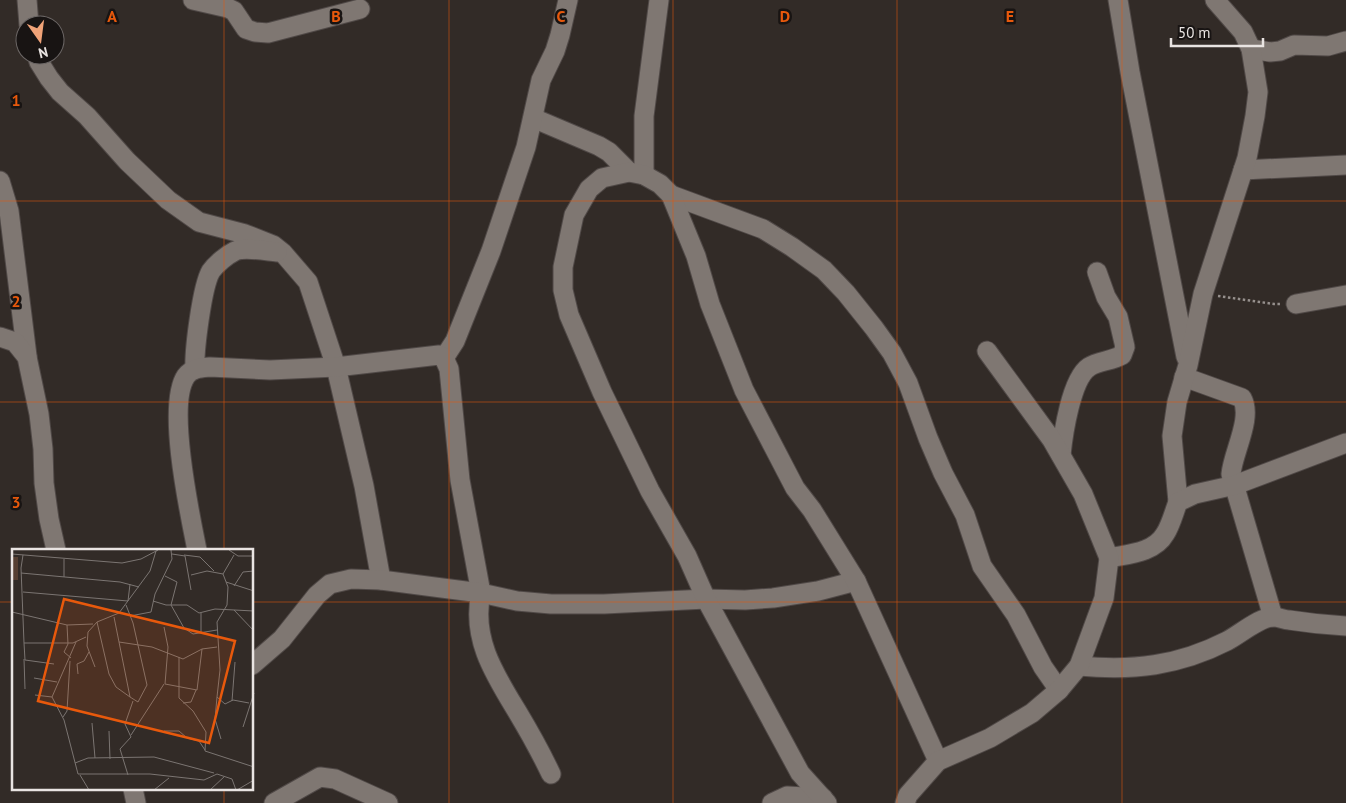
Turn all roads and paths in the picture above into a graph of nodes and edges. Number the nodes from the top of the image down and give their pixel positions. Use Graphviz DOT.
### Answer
graph roads {
  1 [pos="27,0"];
  2 [pos="193,0"];
  3 [pos="568,0"];
  4 [pos="660,0"];
  5 [pos="1118,0"];
  6 [pos="1215,0"];
  7 [pos="360,9"];
  8 [pos="28,15"];
  9 [pos="1346,41"];
  10 [pos="1251,49"];
  11 [pos="41,65"];
  12 [pos="533,118"];
  13 [pos="1346,166"];
  14 [pos="1243,170"];
  15 [pos="637,174"];
  16 [pos="0,181"];
  17 [pos="671,195"];
  18 [pos="283,253"];
  19 [pos="1098,272"];
  20 [pos="1203,294"];
  21 [pos="1346,295"];
  22 [pos="1296,304"];
  23 [pos="0,338"];
  24 [pos="987,350"];
  25 [pos="27,357"];
  26 [pos="444,358"];
  27 [pos="336,367"];
  28 [pos="195,369"];
  29 [pos="1186,371"];
  30 [pos="1346,442"];
  31 [pos="1061,456"];
  32 [pos="1235,485"];
  33 [pos="1178,502"];
  34 [pos="56,549"];
  35 [pos="197,549"];
  36 [pos="1109,558"];
  37 [pos="381,580"];
  38 [pos="856,581"];
  39 [pos="481,593"];
  40 [pos="706,599"];
  41 [pos="1274,617"];
  42 [pos="1346,626"];
  43 [pos="254,663"];
  44 [pos="1079,666"];
  45 [pos="1059,690"];
  46 [pos="938,761"];
  47 [pos="551,774"];
  48 [pos="133,790"];
  49 [pos="825,800"];
  50 [pos="136,803"];
  51 [pos="274,803"];
  52 [pos="388,803"];
  53 [pos="772,803"];
  54 [pos="904,803"];
  1 -- 8 [label="street"];
  2 -- 7 [label="street"];
  3 -- 12 [label="street"];
  4 -- 15 [label="street"];
  5 -- 29 [label="street"];
  6 -- 10 [label="street"];
  9 -- 10 [label="street"];
  10 -- 14 [label="street"];
  11 -- 18 [label="street"];
  12 -- 15 [label="street"];
  12 -- 26 [label="street"];
  13 -- 14 [label="street"];
  14 -- 20 [label="street"];
  15 -- 17 [label="street"];
  15 -- 40 [label="street"];
  16 -- 25 [label="street"];
  17 -- 38 [label="street"];
  17 -- 45 [label="street"];
  18 -- 27 [label="street"];
  18 -- 28 [label="street"];
  19 -- 31 [label="street"];
  20 -- 22 [label="path"];
  20 -- 29 [label="street"];
  21 -- 22 [label="street"];
  23 -- 25 [label="street"];
  24 -- 31 [label="street"];
  25 -- 34 [label="street"];
  26 -- 27 [label="street"];
  26 -- 39 [label="street"];
  27 -- 28 [label="street"];
  27 -- 37 [label="street"];
  28 -- 35 [label="street"];
  29 -- 32 [label="street"];
  29 -- 33 [label="street"];
  30 -- 32 [label="street"];
  31 -- 36 [label="street"];
  32 -- 33 [label="street"];
  32 -- 41 [label="street"];
  33 -- 36 [label="street"];
  36 -- 44 [label="street"];
  37 -- 39 [label="street"];
  37 -- 43 [label="street"];
  38 -- 40 [label="street"];
  38 -- 46 [label="street"];
  39 -- 40 [label="street"];
  39 -- 47 [label="street"];
  40 -- 49 [label="street"];
  41 -- 42 [label="street"];
  41 -- 44 [label="street"];
  44 -- 45 [label="street"];
  45 -- 46 [label="street"];
  46 -- 54 [label="street"];
  48 -- 50 [label="street"];
  49 -- 53 [label="street"];
  51 -- 52 [label="street"];
}
